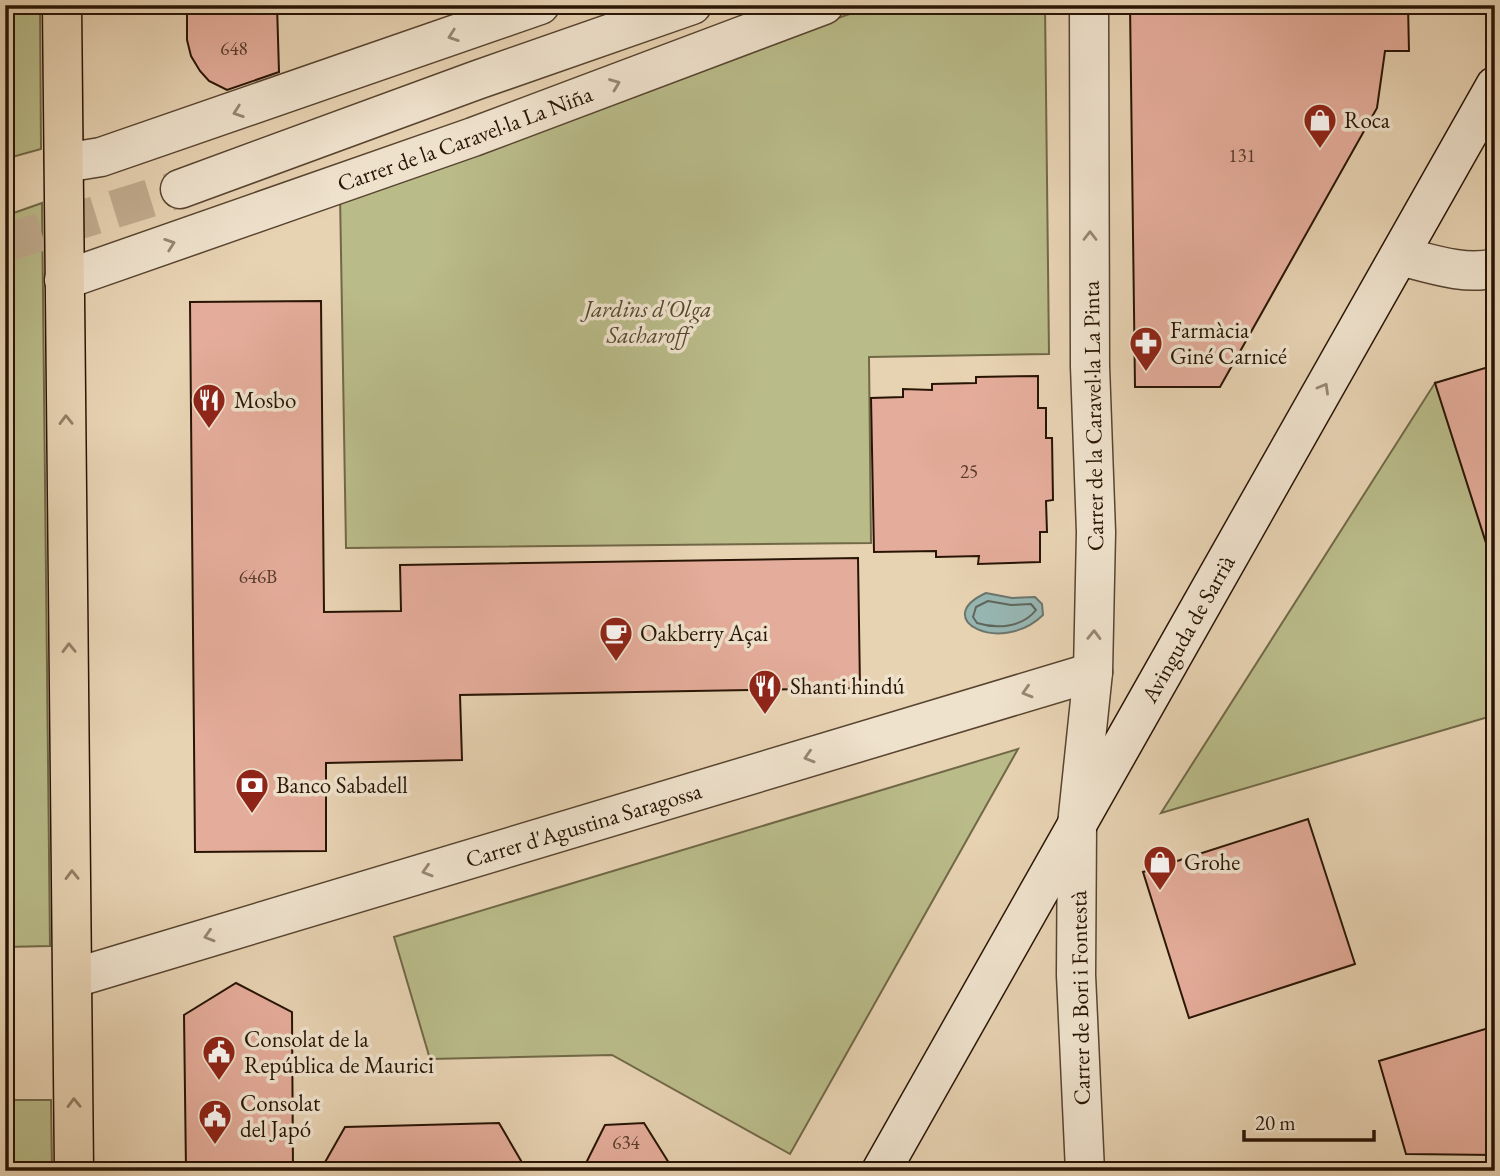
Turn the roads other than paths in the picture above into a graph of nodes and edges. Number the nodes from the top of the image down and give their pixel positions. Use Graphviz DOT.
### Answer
graph roads {
  1 [pos="62,5"];
  2 [pos="540,5"];
  3 [pos="692,5"];
  4 [pos="824,5"];
  5 [pos="1090,5"];
  6 [pos="1495,86"];
  7 [pos="64,163"];
  8 [pos="180,189"];
  9 [pos="1400,256"];
  10 [pos="1495,268"];
  11 [pos="64,279"];
  12 [pos="1093,672"];
  13 [pos="1077,825"];
  14 [pos="74,978"];
  15 [pos="74,1171"];
  16 [pos="881,1171"];
  17 [pos="1085,1171"];
  1 -- 7 [label="main road"];
  2 -- 7 [label="street, one-way"];
  3 -- 8 [label="street"];
  11 -- 4 [label="street, Carrer de la Caravel·la La Niña, one-way"];
  12 -- 5 [label="street, Carrer de la Caravel·la La Pinta, one-way"];
  6 -- 9 [label="street, Avinguda de Sarrià"];
  7 -- 11 [label="main road"];
  9 -- 10 [label="street"];
  13 -- 9 [label="street, Avinguda de Sarrià, one-way"];
  14 -- 11 [label="main road, one-way"];
  12 -- 13 [label="street, Carrer de la Caravel·la La Pinta"];
  12 -- 14 [label="street, Carrer d'Agustina Saragossa, one-way"];
  13 -- 16 [label="street, Avinguda de Sarrià"];
  13 -- 17 [label="street, Carrer de Bori i Fontestà"];
  15 -- 14 [label="main road, one-way"];
}
